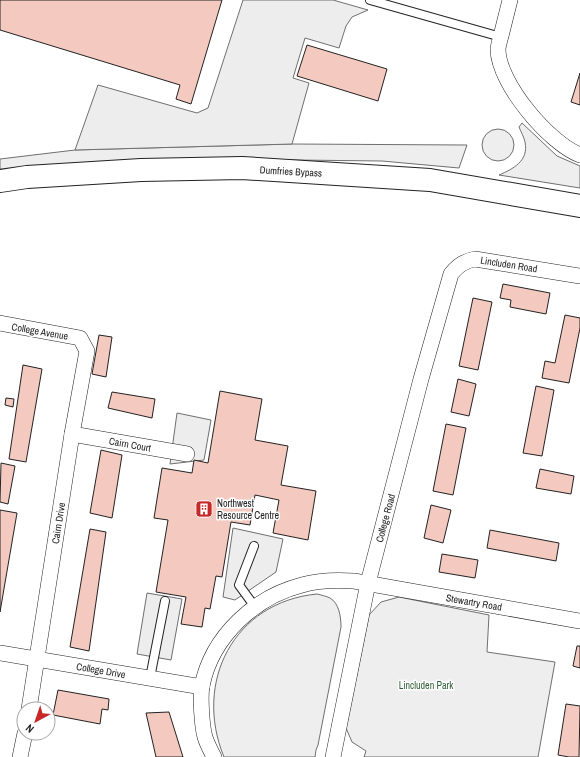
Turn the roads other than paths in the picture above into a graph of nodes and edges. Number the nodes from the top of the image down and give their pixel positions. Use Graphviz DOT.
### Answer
graph roads {
  1 [pos="370,0"];
  2 [pos="510,0"];
  3 [pos="499,44"];
  4 [pos="580,155"];
  5 [pos="0,181"];
  6 [pos="580,206"];
  7 [pos="580,276"];
  8 [pos="448,282"];
  9 [pos="0,323"];
  10 [pos="80,338"];
  11 [pos="72,434"];
  12 [pos="187,454"];
  13 [pos="254,546"];
  14 [pos="368,584"];
  15 [pos="165,601"];
  16 [pos="255,607"];
  17 [pos="580,622"];
  18 [pos="0,653"];
  19 [pos="37,659"];
  20 [pos="150,678"];
  21 [pos="202,687"];
  22 [pos="30,701"];
  23 [pos="23,741"];
  24 [pos="20,757"];
  25 [pos="214,757"];
  26 [pos="333,757"];
  1 -- 3 [label="lane"];
  2 -- 3 [label="street"];
  3 -- 4 [label="street"];
  5 -- 6 [label="highway, Dumfries Bypass"];
  7 -- 8 [label="street, Lincluden Road"];
  8 -- 14 [label="street, College Road"];
  9 -- 10 [label="street, College Avenue"];
  10 -- 11 [label="street, Cairn Drive"];
  11 -- 12 [label="street, Cairn Court"];
  11 -- 19 [label="street, Cairn Drive"];
  13 -- 16 [label="lane"];
  14 -- 16 [label="street"];
  14 -- 17 [label="street, Stewartry Road"];
  14 -- 26 [label="street, College Road"];
  15 -- 20 [label="lane"];
  16 -- 21 [label="street"];
  18 -- 19 [label="street, College Drive"];
  19 -- 20 [label="street, College Drive"];
  19 -- 22 [label="street, Cairn Drive"];
  20 -- 21 [label="street, College Drive"];
  21 -- 25 [label="street"];
  23 -- 24 [label="street"];
}
